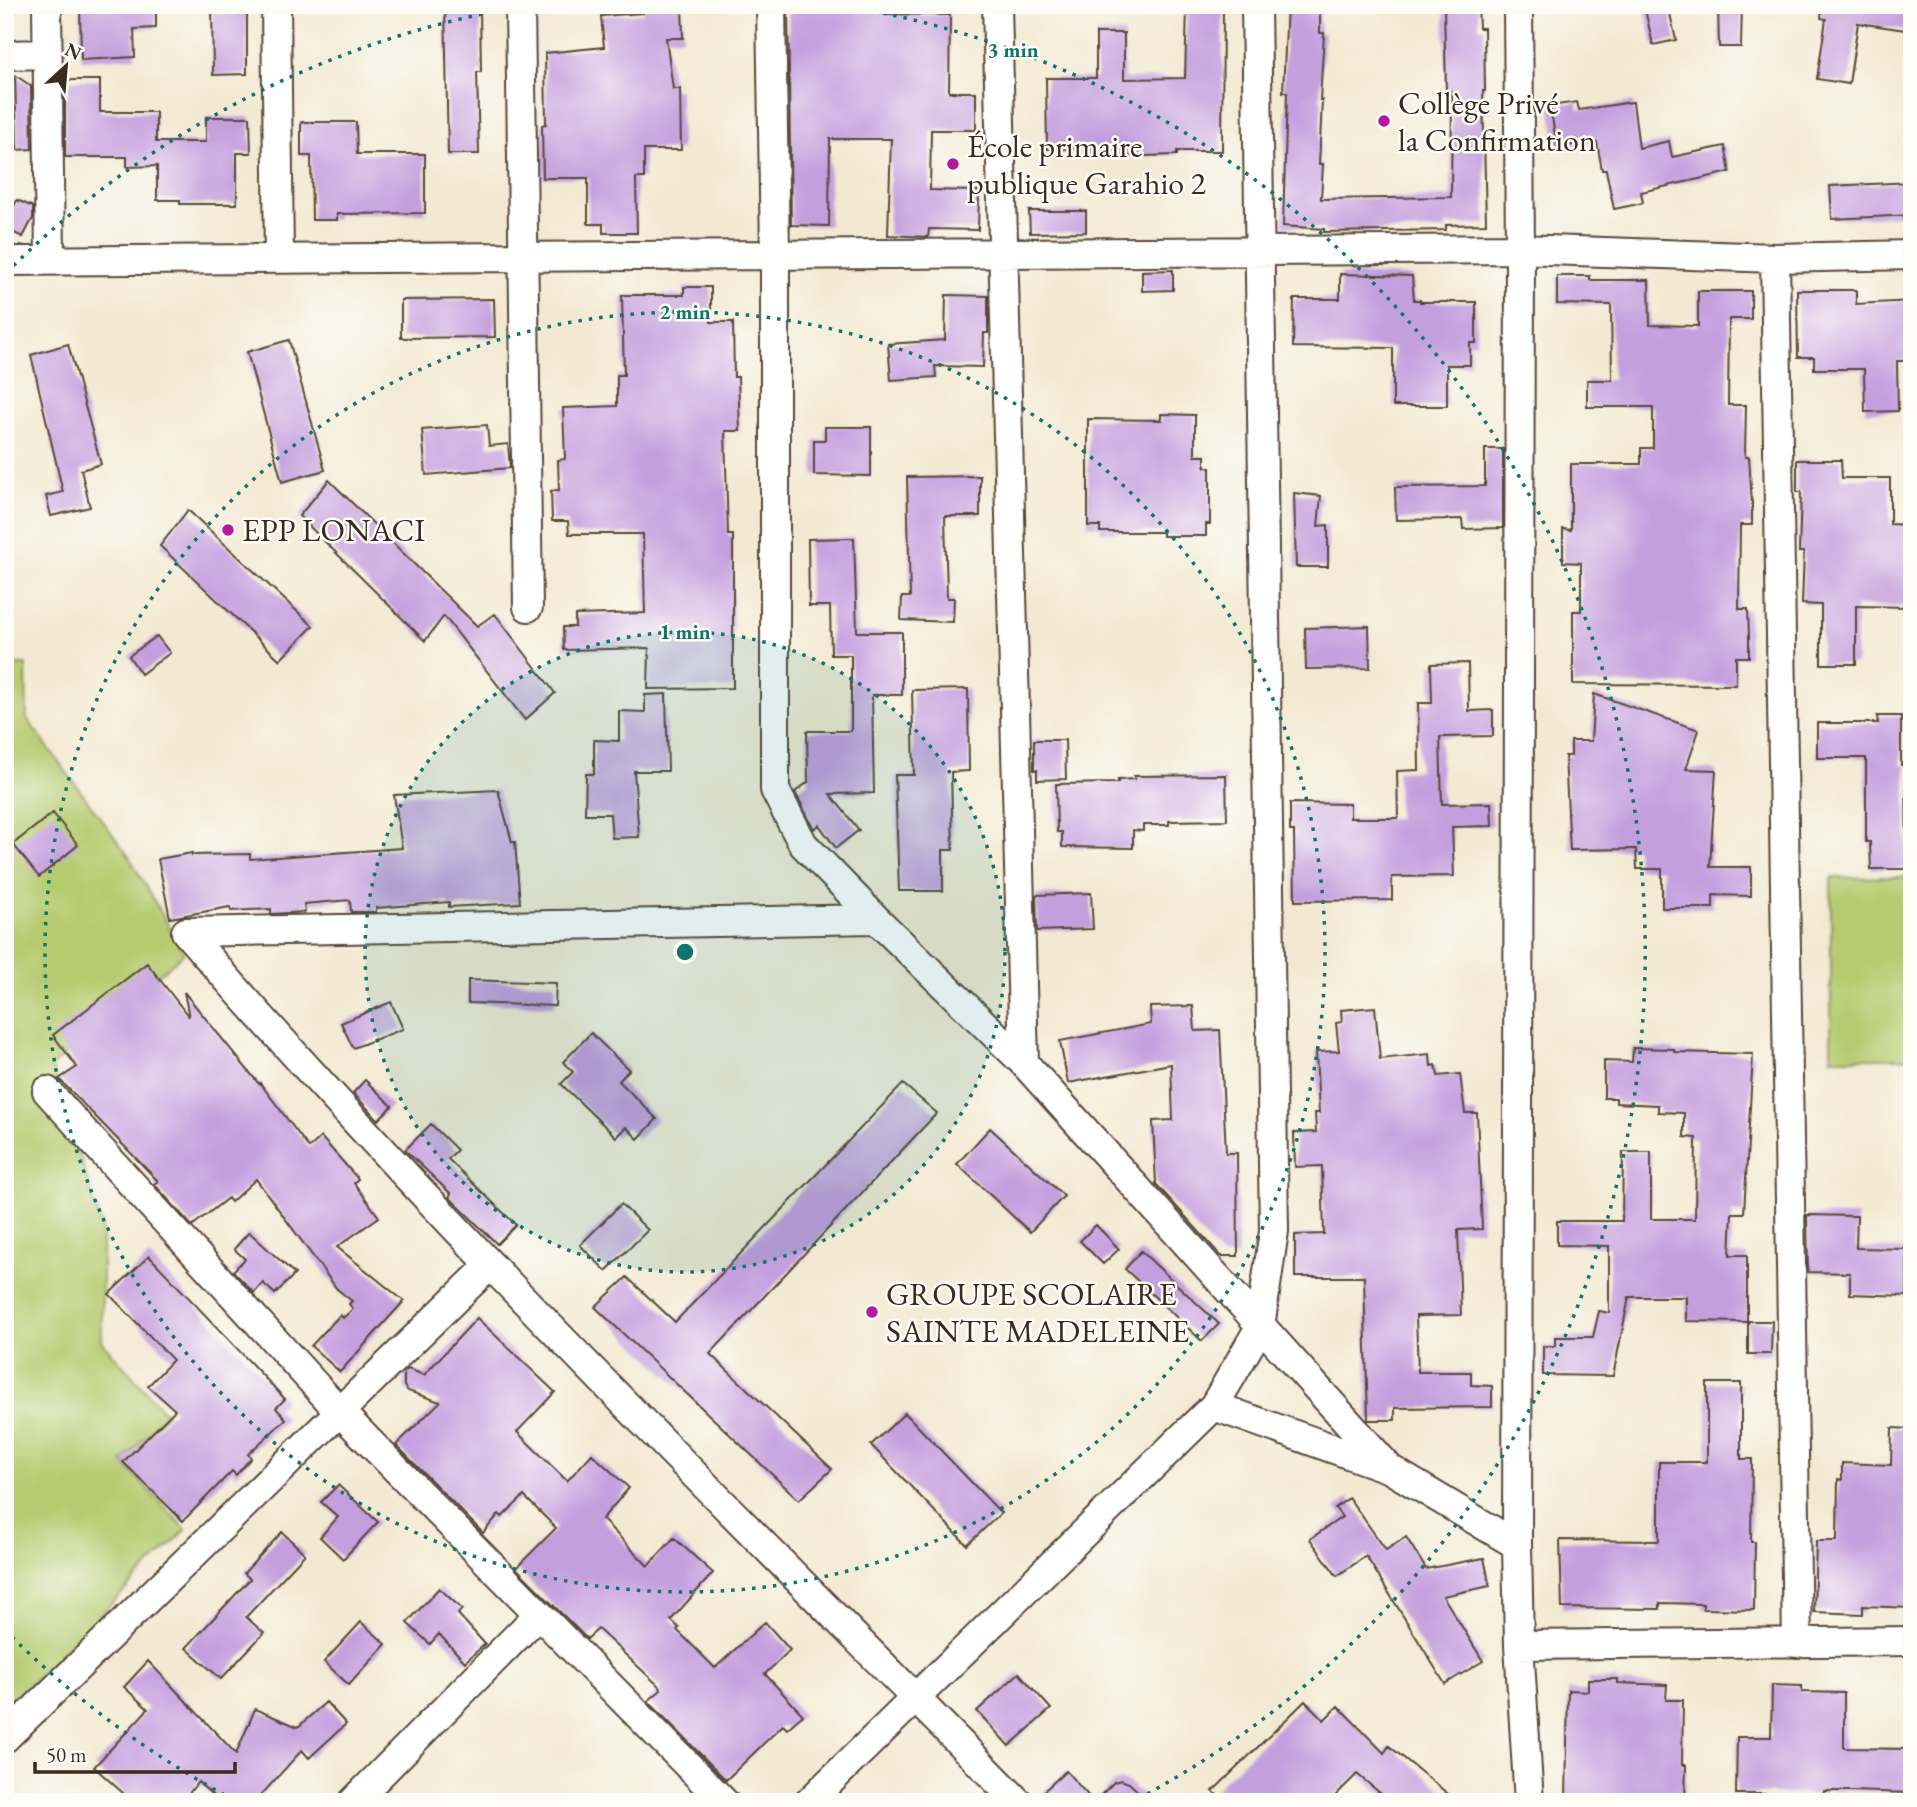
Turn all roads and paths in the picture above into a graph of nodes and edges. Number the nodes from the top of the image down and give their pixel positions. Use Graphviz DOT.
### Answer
graph roads {
  1 [pos="47,5"];
  2 [pos="276,5"];
  3 [pos="520,5"];
  4 [pos="771,5"];
  5 [pos="997,5"];
  6 [pos="1256,5"];
  7 [pos="1518,5"];
  8 [pos="47,54"];
  9 [pos="5,55"];
  10 [pos="1520,249"];
  11 [pos="1260,250"];
  12 [pos="1002,251"];
  13 [pos="775,254"];
  14 [pos="1912,255"];
  15 [pos="523,256"];
  16 [pos="279,258"];
  17 [pos="1775,258"];
  18 [pos="50,260"];
  19 [pos="5,261"];
  20 [pos="528,607"];
  21 [pos="876,919"];
  22 [pos="1024,1063"];
  23 [pos="47,1091"];
  24 [pos="490,1265"];
  25 [pos="1260,1327"];
  26 [pos="1214,1406"];
  27 [pos="340,1412"];
  28 [pos="1390,1469"];
  29 [pos="1517,1545"];
  30 [pos="538,1614"];
  31 [pos="1912,1641"];
  32 [pos="1797,1643"];
  33 [pos="1519,1645"];
  34 [pos="916,1698"];
  35 [pos="5,1738"];
  36 [pos="353,1802"];
  37 [pos="724,1802"];
  38 [pos="809,1802"];
  39 [pos="1018,1802"];
  40 [pos="1529,1802"];
  1 -- 8 [label="street"];
  2 -- 16 [label="street"];
  3 -- 15 [label="street"];
  4 -- 13 [label="street"];
  5 -- 12 [label="street"];
  6 -- 11 [label="street"];
  7 -- 10 [label="street"];
  8 -- 9 [label="street"];
  8 -- 18 [label="street"];
  10 -- 11 [label="street"];
  10 -- 17 [label="street"];
  10 -- 29 [label="street"];
  11 -- 12 [label="street"];
  11 -- 25 [label="street"];
  12 -- 13 [label="street"];
  12 -- 22 [label="street"];
  13 -- 15 [label="street"];
  13 -- 21 [label="street"];
  14 -- 17 [label="street"];
  15 -- 16 [label="street"];
  15 -- 20 [label="street"];
  16 -- 18 [label="street"];
  17 -- 32 [label="street"];
  18 -- 19 [label="street"];
  21 -- 22 [label="street"];
  21 -- 24 [label="street"];
  22 -- 25 [label="street"];
  23 -- 27 [label="street"];
  24 -- 27 [label="street"];
  24 -- 34 [label="street"];
  25 -- 26 [label="street"];
  25 -- 28 [label="street"];
  26 -- 28 [label="street"];
  26 -- 34 [label="street"];
  27 -- 30 [label="street"];
  27 -- 35 [label="street"];
  28 -- 29 [label="street"];
  29 -- 33 [label="street"];
  30 -- 36 [label="street"];
  30 -- 37 [label="street"];
  31 -- 32 [label="street"];
  32 -- 33 [label="street"];
  33 -- 40 [label="street"];
  34 -- 38 [label="street"];
  34 -- 39 [label="street"];
}
